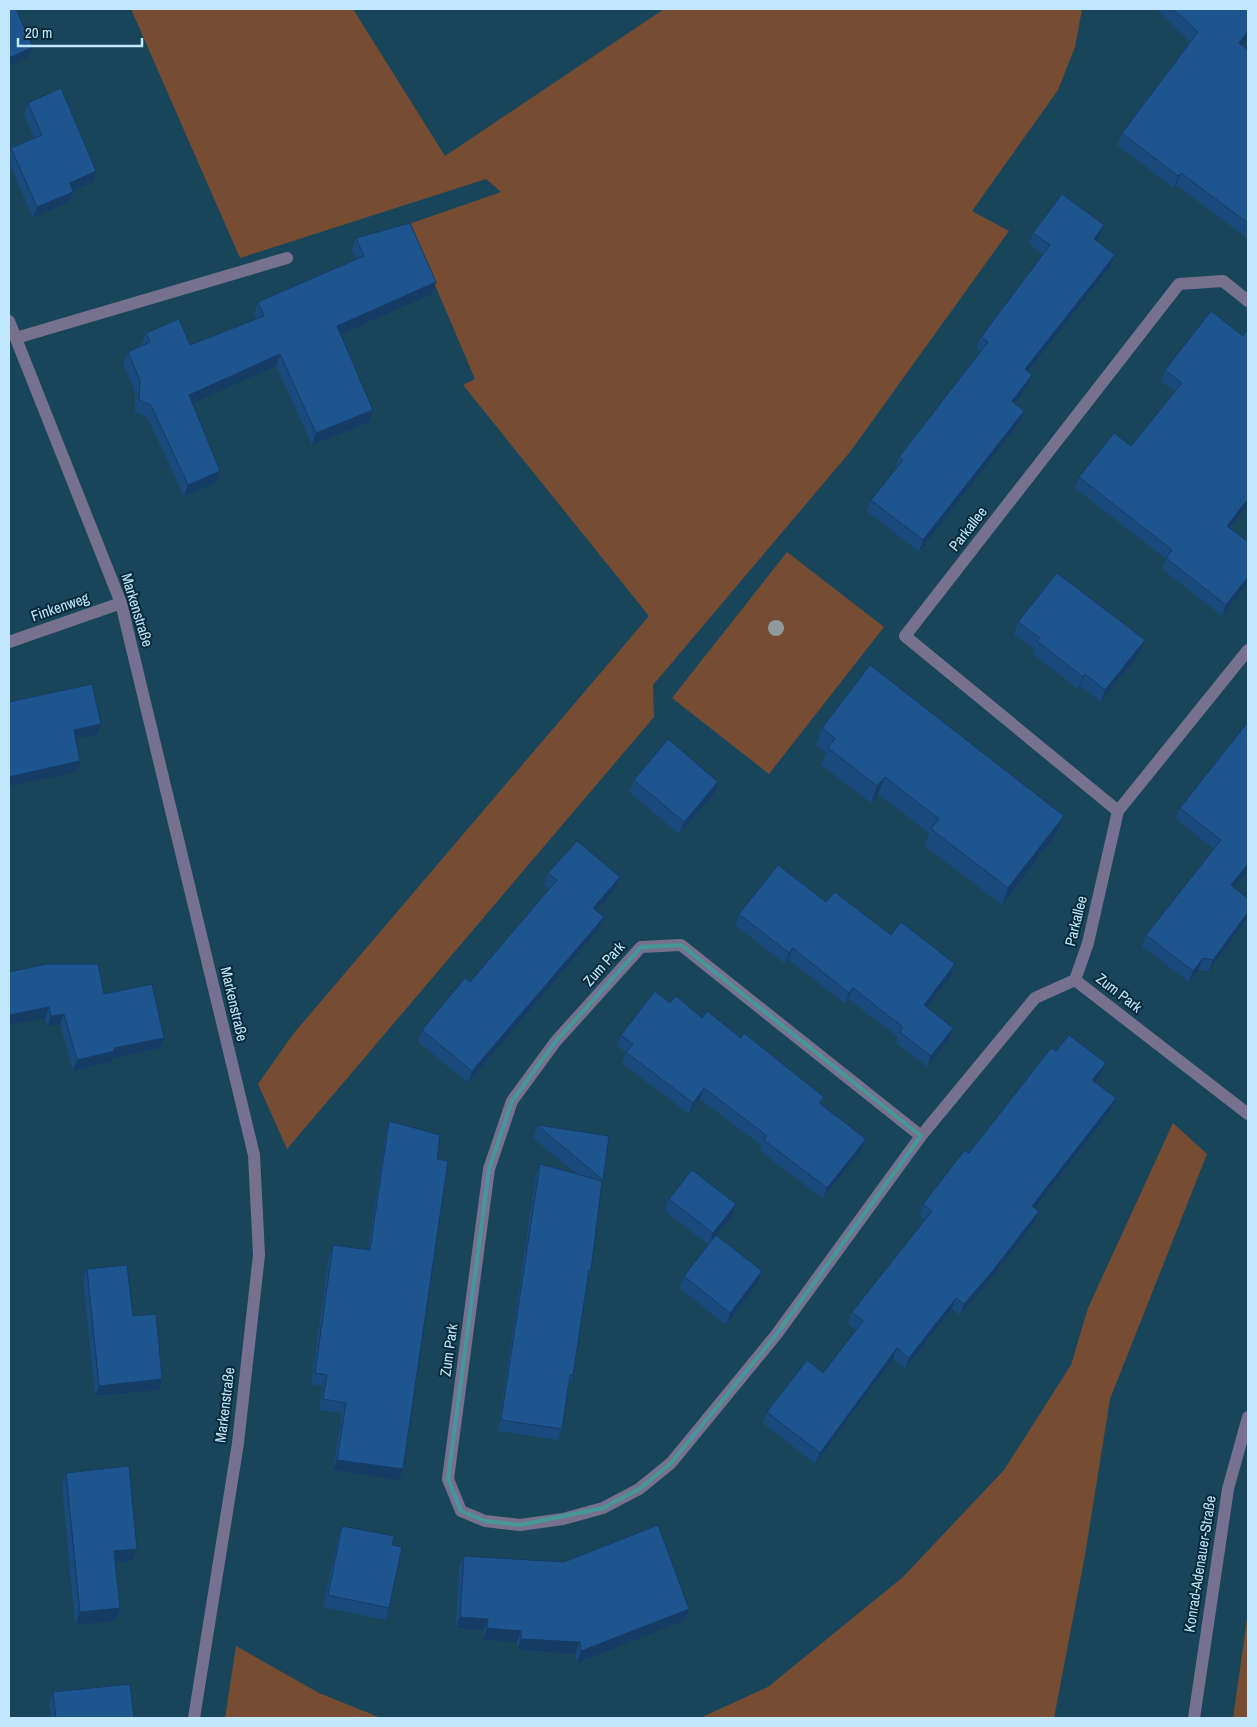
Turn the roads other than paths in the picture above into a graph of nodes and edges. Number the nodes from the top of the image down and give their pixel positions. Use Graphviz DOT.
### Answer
graph roads {
  1 [pos="287,258"];
  2 [pos="1248,301"];
  3 [pos="9,321"];
  4 [pos="16,338"];
  5 [pos="121,603"];
  6 [pos="9,642"];
  7 [pos="1248,650"];
  8 [pos="1118,811"];
  9 [pos="1075,980"];
  10 [pos="1248,1114"];
  11 [pos="920,1136"];
  12 [pos="1248,1417"];
  13 [pos="194,1718"];
  14 [pos="1194,1718"];
  1 -- 4 [label="street"];
  2 -- 8 [label="street, Parkallee"];
  3 -- 4 [label="street, Markenstraße"];
  4 -- 5 [label="street, Markenstraße"];
  5 -- 6 [label="street, Finkenweg"];
  5 -- 13 [label="street, Markenstraße"];
  7 -- 8 [label="street, Parkallee"];
  8 -- 9 [label="street, Parkallee"];
  9 -- 10 [label="street, Zum Park"];
  9 -- 11 [label="street, Zum Park"];
  11 -- 11 [label="street, Zum Park"];
  12 -- 14 [label="street, Konrad-Adenauer-Straße"];
}
